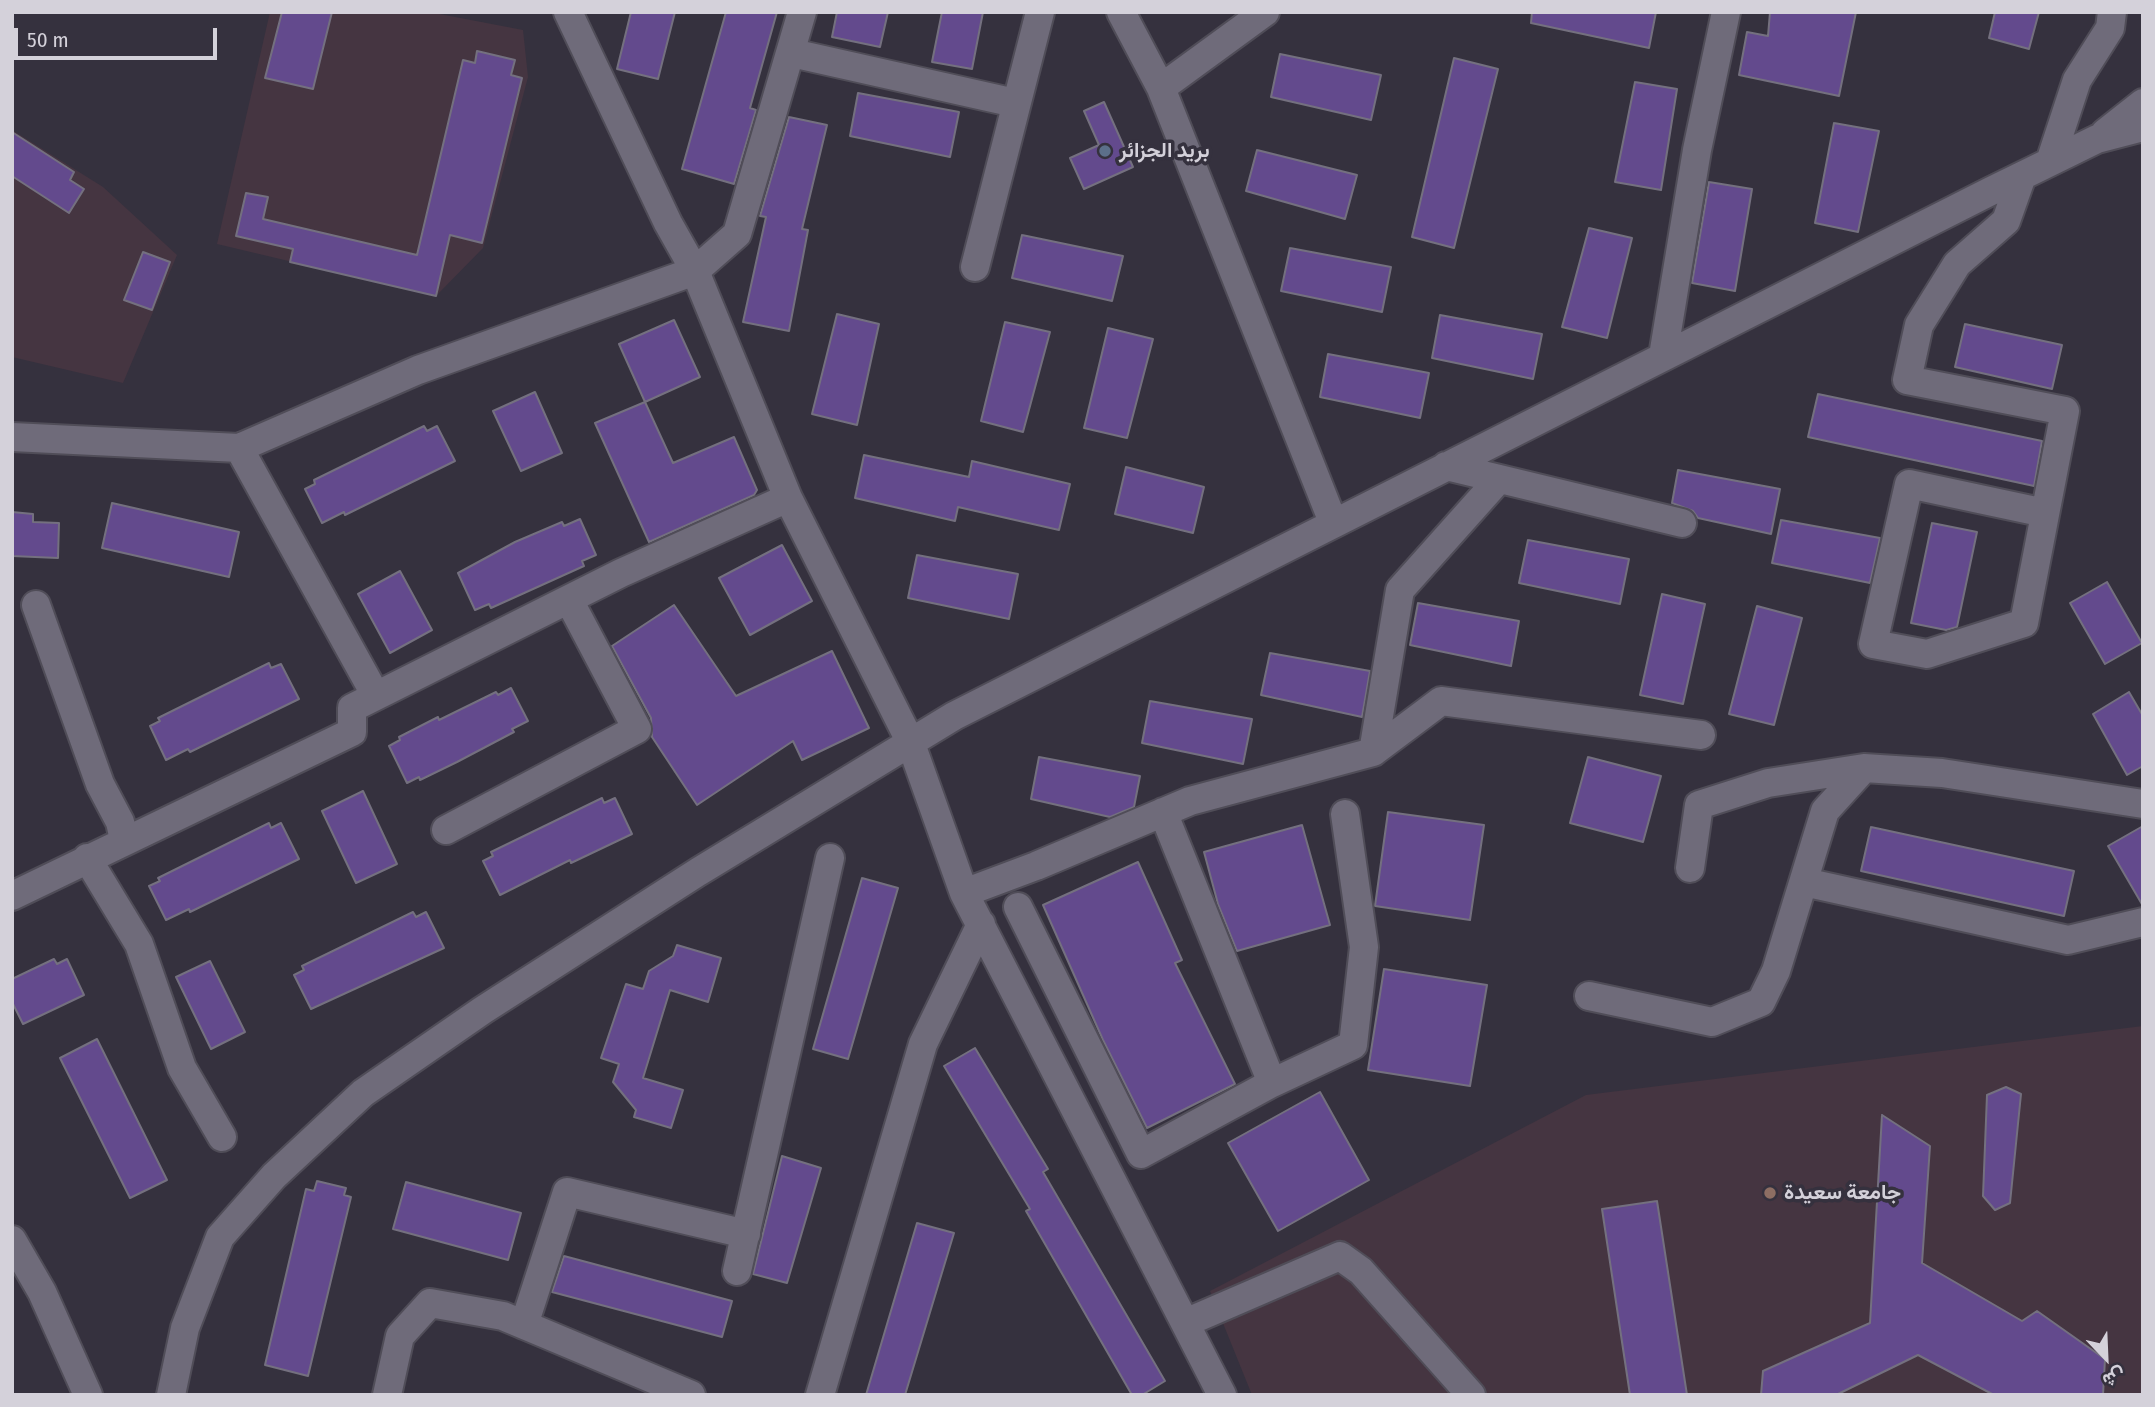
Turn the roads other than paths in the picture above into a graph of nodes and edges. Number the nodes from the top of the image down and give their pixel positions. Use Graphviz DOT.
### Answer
graph roads {
  1 [pos="568,12"];
  2 [pos="802,12"];
  3 [pos="1040,12"];
  4 [pos="1122,12"];
  5 [pos="1265,12"];
  6 [pos="1726,12"];
  7 [pos="2112,12"];
  8 [pos="792,53"];
  9 [pos="1161,88"];
  10 [pos="1015,103"];
  11 [pos="2143,103"];
  12 [pos="2143,127"];
  13 [pos="2097,139"];
  14 [pos="2050,162"];
  15 [pos="2022,176"];
  16 [pos="975,267"];
  17 [pos="695,271"];
  18 [pos="1663,356"];
  19 [pos="12,437"];
  20 [pos="239,448"];
  21 [pos="1446,466"];
  22 [pos="1499,479"];
  23 [pos="788,498"];
  24 [pos="2045,513"];
  25 [pos="1333,522"];
  26 [pos="1682,523"];
  27 [pos="569,600"];
  28 [pos="36,605"];
  29 [pos="376,696"];
  30 [pos="1701,735"];
  31 [pos="910,741"];
  32 [pos="1373,752"];
  33 [pos="1864,768"];
  34 [pos="2143,804"];
  35 [pos="1163,812"];
  36 [pos="1345,814"];
  37 [pos="446,830"];
  38 [pos="124,840"];
  39 [pos="87,858"];
  40 [pos="830,858"];
  41 [pos="1690,868"];
  42 [pos="1804,882"];
  43 [pos="964,892"];
  44 [pos="12,896"];
  45 [pos="1018,907"];
  46 [pos="2143,922"];
  47 [pos="981,924"];
  48 [pos="1589,996"];
  49 [pos="1272,1083"];
  50 [pos="222,1137"];
  51 [pos="746,1234"];
  52 [pos="12,1240"];
  53 [pos="737,1271"];
  54 [pos="1185,1323"];
  55 [pos="524,1325"];
  56 [pos="88,1395"];
  57 [pos="171,1395"];
  58 [pos="387,1395"];
  59 [pos="691,1395"];
  60 [pos="820,1395"];
  61 [pos="1222,1395"];
  62 [pos="1471,1395"];
  1 -- 17 [label="street"];
  2 -- 8 [label="street"];
  3 -- 10 [label="street"];
  4 -- 9 [label="street"];
  5 -- 9 [label="street"];
  6 -- 18 [label="street"];
  7 -- 14 [label="street"];
  8 -- 10 [label="street"];
  8 -- 17 [label="street"];
  9 -- 25 [label="street"];
  10 -- 16 [label="street"];
  11 -- 13 [label="street"];
  12 -- 13 [label="street"];
  13 -- 14 [label="street"];
  14 -- 15 [label="street"];
  15 -- 18 [label="street"];
  15 -- 24 [label="street"];
  17 -- 20 [label="street"];
  17 -- 23 [label="street"];
  18 -- 21 [label="street"];
  19 -- 20 [label="street"];
  20 -- 29 [label="street"];
  21 -- 22 [label="street"];
  21 -- 25 [label="street"];
  22 -- 26 [label="street"];
  22 -- 32 [label="street"];
  23 -- 27 [label="street"];
  23 -- 31 [label="street"];
  24 -- 24 [label="street"];
  25 -- 31 [label="street"];
  27 -- 29 [label="street"];
  27 -- 37 [label="street"];
  28 -- 38 [label="street"];
  29 -- 38 [label="street"];
  30 -- 32 [label="street"];
  31 -- 43 [label="street"];
  31 -- 57 [label="street"];
  32 -- 35 [label="street"];
  33 -- 34 [label="street"];
  33 -- 41 [label="street"];
  33 -- 42 [label="street"];
  35 -- 43 [label="street"];
  35 -- 49 [label="street"];
  36 -- 49 [label="street"];
  38 -- 39 [label="street"];
  39 -- 44 [label="street"];
  39 -- 50 [label="street"];
  40 -- 51 [label="street"];
  42 -- 46 [label="street"];
  42 -- 48 [label="street"];
  43 -- 47 [label="street"];
  45 -- 49 [label="street"];
  47 -- 54 [label="street"];
  47 -- 60 [label="street"];
  51 -- 53 [label="street"];
  51 -- 55 [label="street"];
  52 -- 56 [label="street"];
  54 -- 61 [label="street"];
  54 -- 62 [label="street"];
  55 -- 58 [label="street"];
  55 -- 59 [label="street"];
}
